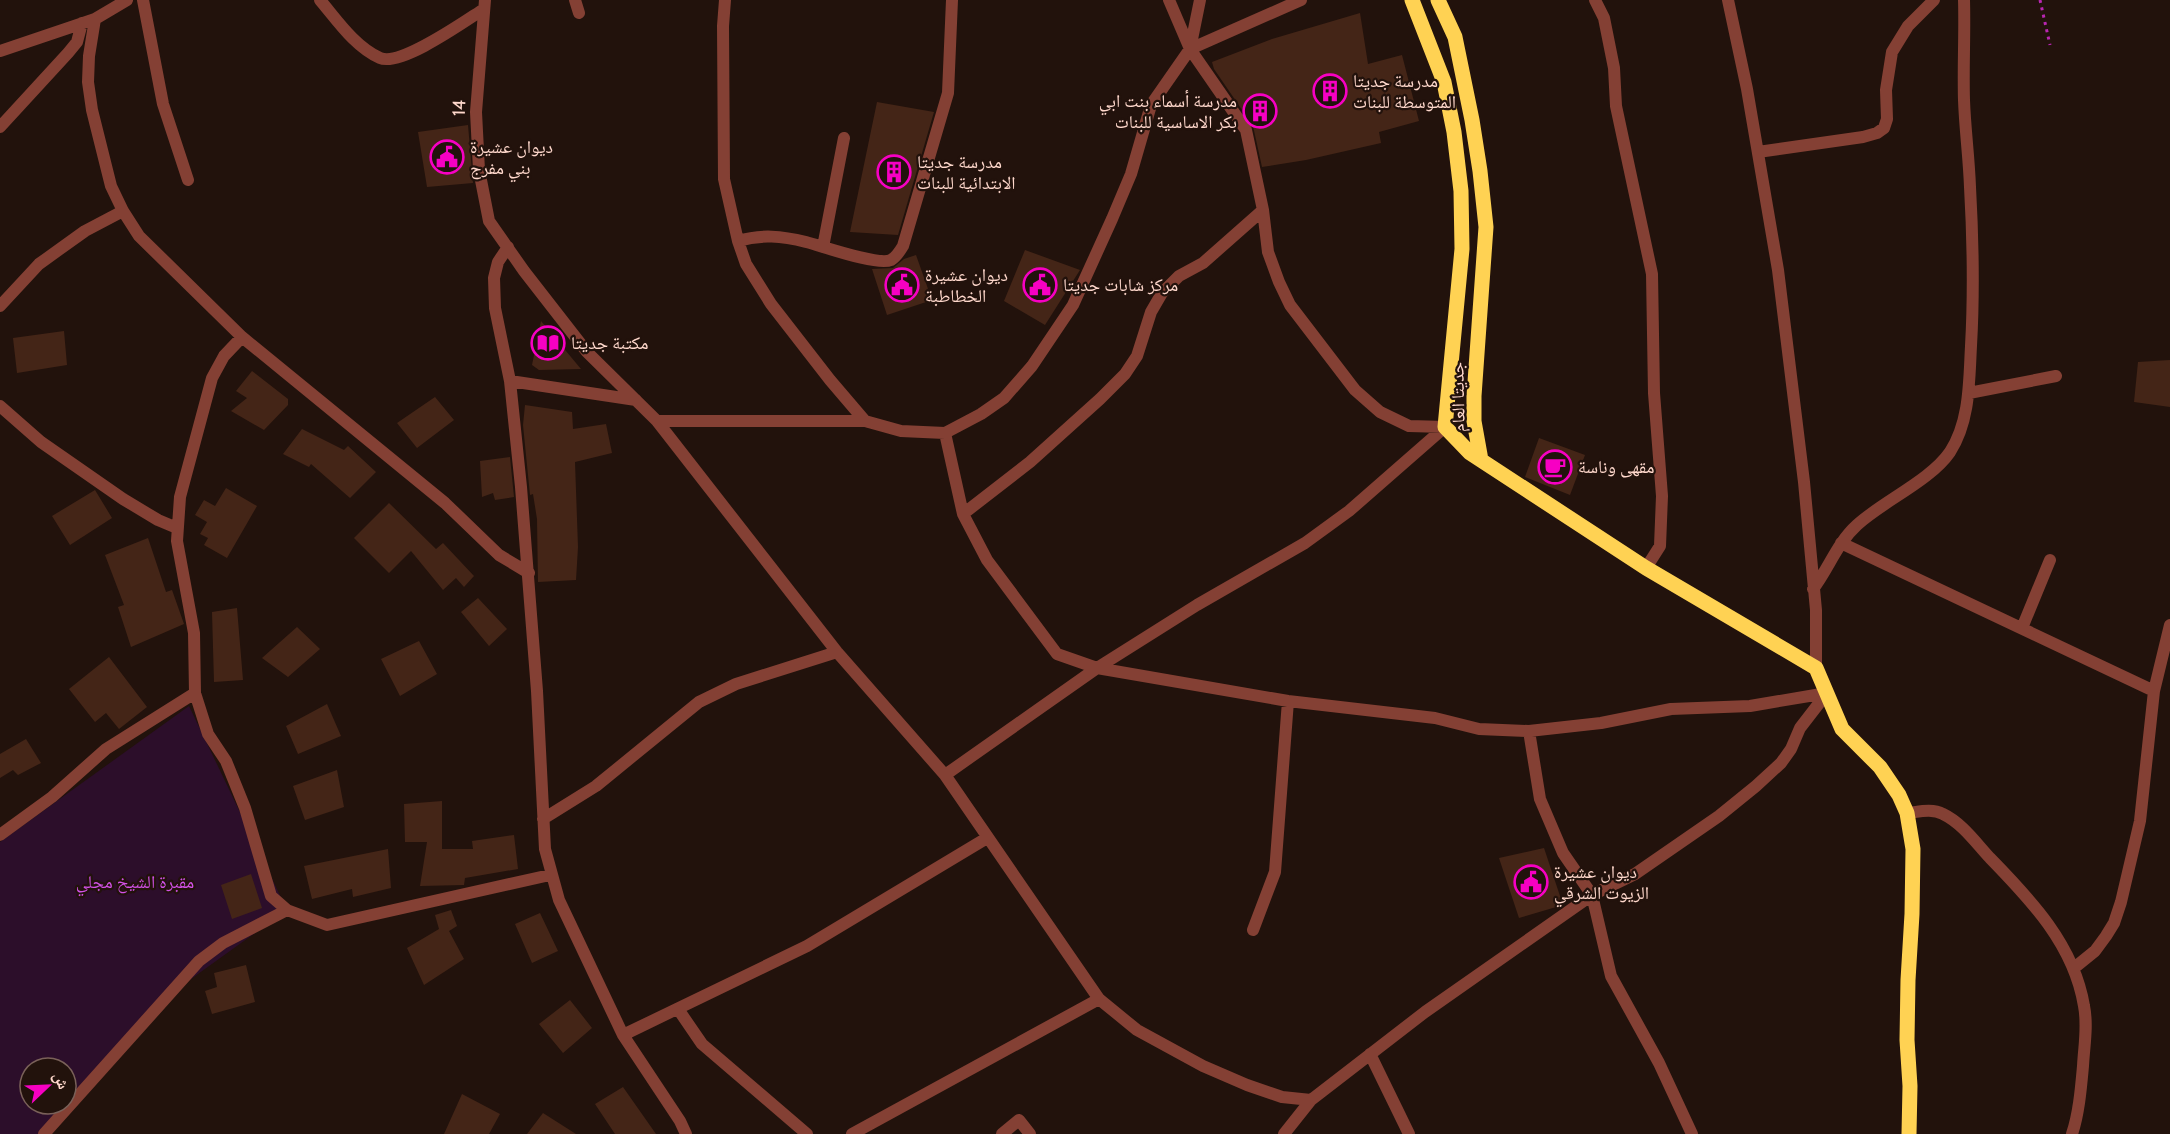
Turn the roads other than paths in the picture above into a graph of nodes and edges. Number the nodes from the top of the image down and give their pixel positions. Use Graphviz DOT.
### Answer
graph roads {
  1 [pos="127,0"];
  2 [pos="143,0"];
  3 [pos="320,0"];
  4 [pos="575,0"];
  5 [pos="725,0"];
  6 [pos="952,0"];
  7 [pos="1170,0"];
  8 [pos="1200,0"];
  9 [pos="1301,0"];
  10 [pos="1412,0"];
  11 [pos="1438,0"];
  12 [pos="1595,0"];
  13 [pos="1728,0"];
  14 [pos="1934,0"];
  15 [pos="1964,0"];
  16 [pos="484,4"];
  17 [pos="579,13"];
  18 [pos="95,19"];
  19 [pos="82,24"];
  20 [pos="1190,49"];
  21 [pos="0,51"];
  22 [pos="0,127"];
  23 [pos="844,138"];
  24 [pos="1758,152"];
  25 [pos="188,180"];
  26 [pos="1263,210"];
  27 [pos="123,211"];
  28 [pos="738,241"];
  29 [pos="508,247"];
  30 [pos="823,247"];
  31 [pos="0,306"];
  32 [pos="242,337"];
  33 [pos="2056,376"];
  34 [pos="510,381"];
  35 [pos="1969,393"];
  36 [pos="636,400"];
  37 [pos="0,406"];
  38 [pos="657,421"];
  39 [pos="865,421"];
  40 [pos="1445,427"];
  41 [pos="945,433"];
  42 [pos="1481,460"];
  43 [pos="963,514"];
  44 [pos="177,528"];
  45 [pos="1841,543"];
  46 [pos="2050,560"];
  47 [pos="1646,568"];
  48 [pos="529,573"];
  49 [pos="1813,589"];
  50 [pos="2170,625"];
  51 [pos="2022,628"];
  52 [pos="837,652"];
  53 [pos="1097,668"];
  54 [pos="1816,668"];
  55 [pos="2154,691"];
  56 [pos="195,693"];
  57 [pos="1827,693"];
  58 [pos="1288,701"];
  59 [pos="1529,731"];
  60 [pos="945,776"];
  61 [pos="1907,813"];
  62 [pos="543,819"];
  63 [pos="0,835"];
  64 [pos="987,838"];
  65 [pos="550,875"];
  66 [pos="1592,895"];
  67 [pos="287,910"];
  68 [pos="1253,930"];
  69 [pos="2074,968"];
  70 [pos="1098,999"];
  71 [pos="678,1009"];
  72 [pos="623,1035"];
  73 [pos="1370,1054"];
  74 [pos="1311,1100"];
  75 [pos="44,1134"];
  76 [pos="686,1134"];
  77 [pos="807,1134"];
  78 [pos="852,1134"];
  79 [pos="1002,1134"];
  80 [pos="1030,1134"];
  81 [pos="1284,1134"];
  82 [pos="1409,1134"];
  83 [pos="1692,1134"];
  84 [pos="1909,1134"];
  85 [pos="2072,1134"];
  1 -- 18 [label="street"];
  2 -- 25 [label="street"];
  3 -- 16 [label="street"];
  4 -- 17 [label="street"];
  5 -- 28 [label="street"];
  6 -- 30 [label="street"];
  7 -- 20 [label="street"];
  8 -- 20 [label="street"];
  9 -- 20 [label="street"];
  10 -- 40 [label="main road, جديتا العام"];
  11 -- 42 [label="main road, جديتا العام"];
  12 -- 47 [label="street"];
  13 -- 24 [label="street"];
  14 -- 24 [label="street"];
  15 -- 35 [label="street"];
  16 -- 29 [label="street, 14"];
  18 -- 19 [label="street"];
  18 -- 27 [label="street"];
  19 -- 21 [label="street"];
  19 -- 22 [label="street"];
  20 -- 26 [label="street"];
  20 -- 41 [label="street"];
  23 -- 30 [label="street"];
  24 -- 49 [label="street"];
  26 -- 40 [label="street"];
  26 -- 43 [label="street"];
  27 -- 31 [label="street"];
  27 -- 32 [label="street"];
  28 -- 30 [label="street"];
  28 -- 39 [label="street"];
  29 -- 34 [label="street"];
  29 -- 36 [label="street, 14"];
  32 -- 44 [label="street"];
  32 -- 48 [label="street"];
  33 -- 35 [label="street"];
  34 -- 36 [label="street"];
  34 -- 48 [label="street"];
  35 -- 45 [label="street"];
  36 -- 38 [label="street, 14"];
  37 -- 44 [label="street"];
  38 -- 39 [label="street"];
  38 -- 52 [label="street, 14"];
  39 -- 41 [label="street"];
  40 -- 42 [label="main road, جديتا العام"];
  40 -- 53 [label="street"];
  41 -- 43 [label="street"];
  42 -- 47 [label="main road"];
  43 -- 53 [label="street"];
  44 -- 56 [label="street"];
  45 -- 49 [label="street"];
  45 -- 51 [label="street"];
  46 -- 51 [label="street"];
  47 -- 54 [label="main road"];
  48 -- 62 [label="street"];
  49 -- 54 [label="street"];
  50 -- 55 [label="street"];
  51 -- 55 [label="street"];
  52 -- 60 [label="street, 14"];
  52 -- 62 [label="street"];
  53 -- 58 [label="street"];
  53 -- 60 [label="street"];
  54 -- 57 [label="main road"];
  55 -- 69 [label="street"];
  56 -- 63 [label="street"];
  56 -- 67 [label="street"];
  57 -- 59 [label="street"];
  57 -- 61 [label="main road"];
  57 -- 66 [label="street"];
  58 -- 59 [label="street"];
  58 -- 68 [label="street"];
  59 -- 66 [label="street"];
  60 -- 64 [label="street, 14"];
  61 -- 69 [label="street"];
  61 -- 84 [label="main road"];
  62 -- 65 [label="street"];
  64 -- 70 [label="street, 14"];
  64 -- 71 [label="street"];
  65 -- 67 [label="street"];
  65 -- 72 [label="street"];
  66 -- 73 [label="street"];
  66 -- 83 [label="street"];
  67 -- 75 [label="street"];
  69 -- 85 [label="street"];
  70 -- 74 [label="street, 14"];
  70 -- 78 [label="street"];
  71 -- 72 [label="street"];
  71 -- 77 [label="street"];
  72 -- 76 [label="street"];
  73 -- 74 [label="street"];
  73 -- 82 [label="street"];
  74 -- 81 [label="street"];
  79 -- 80 [label="street"];
}
